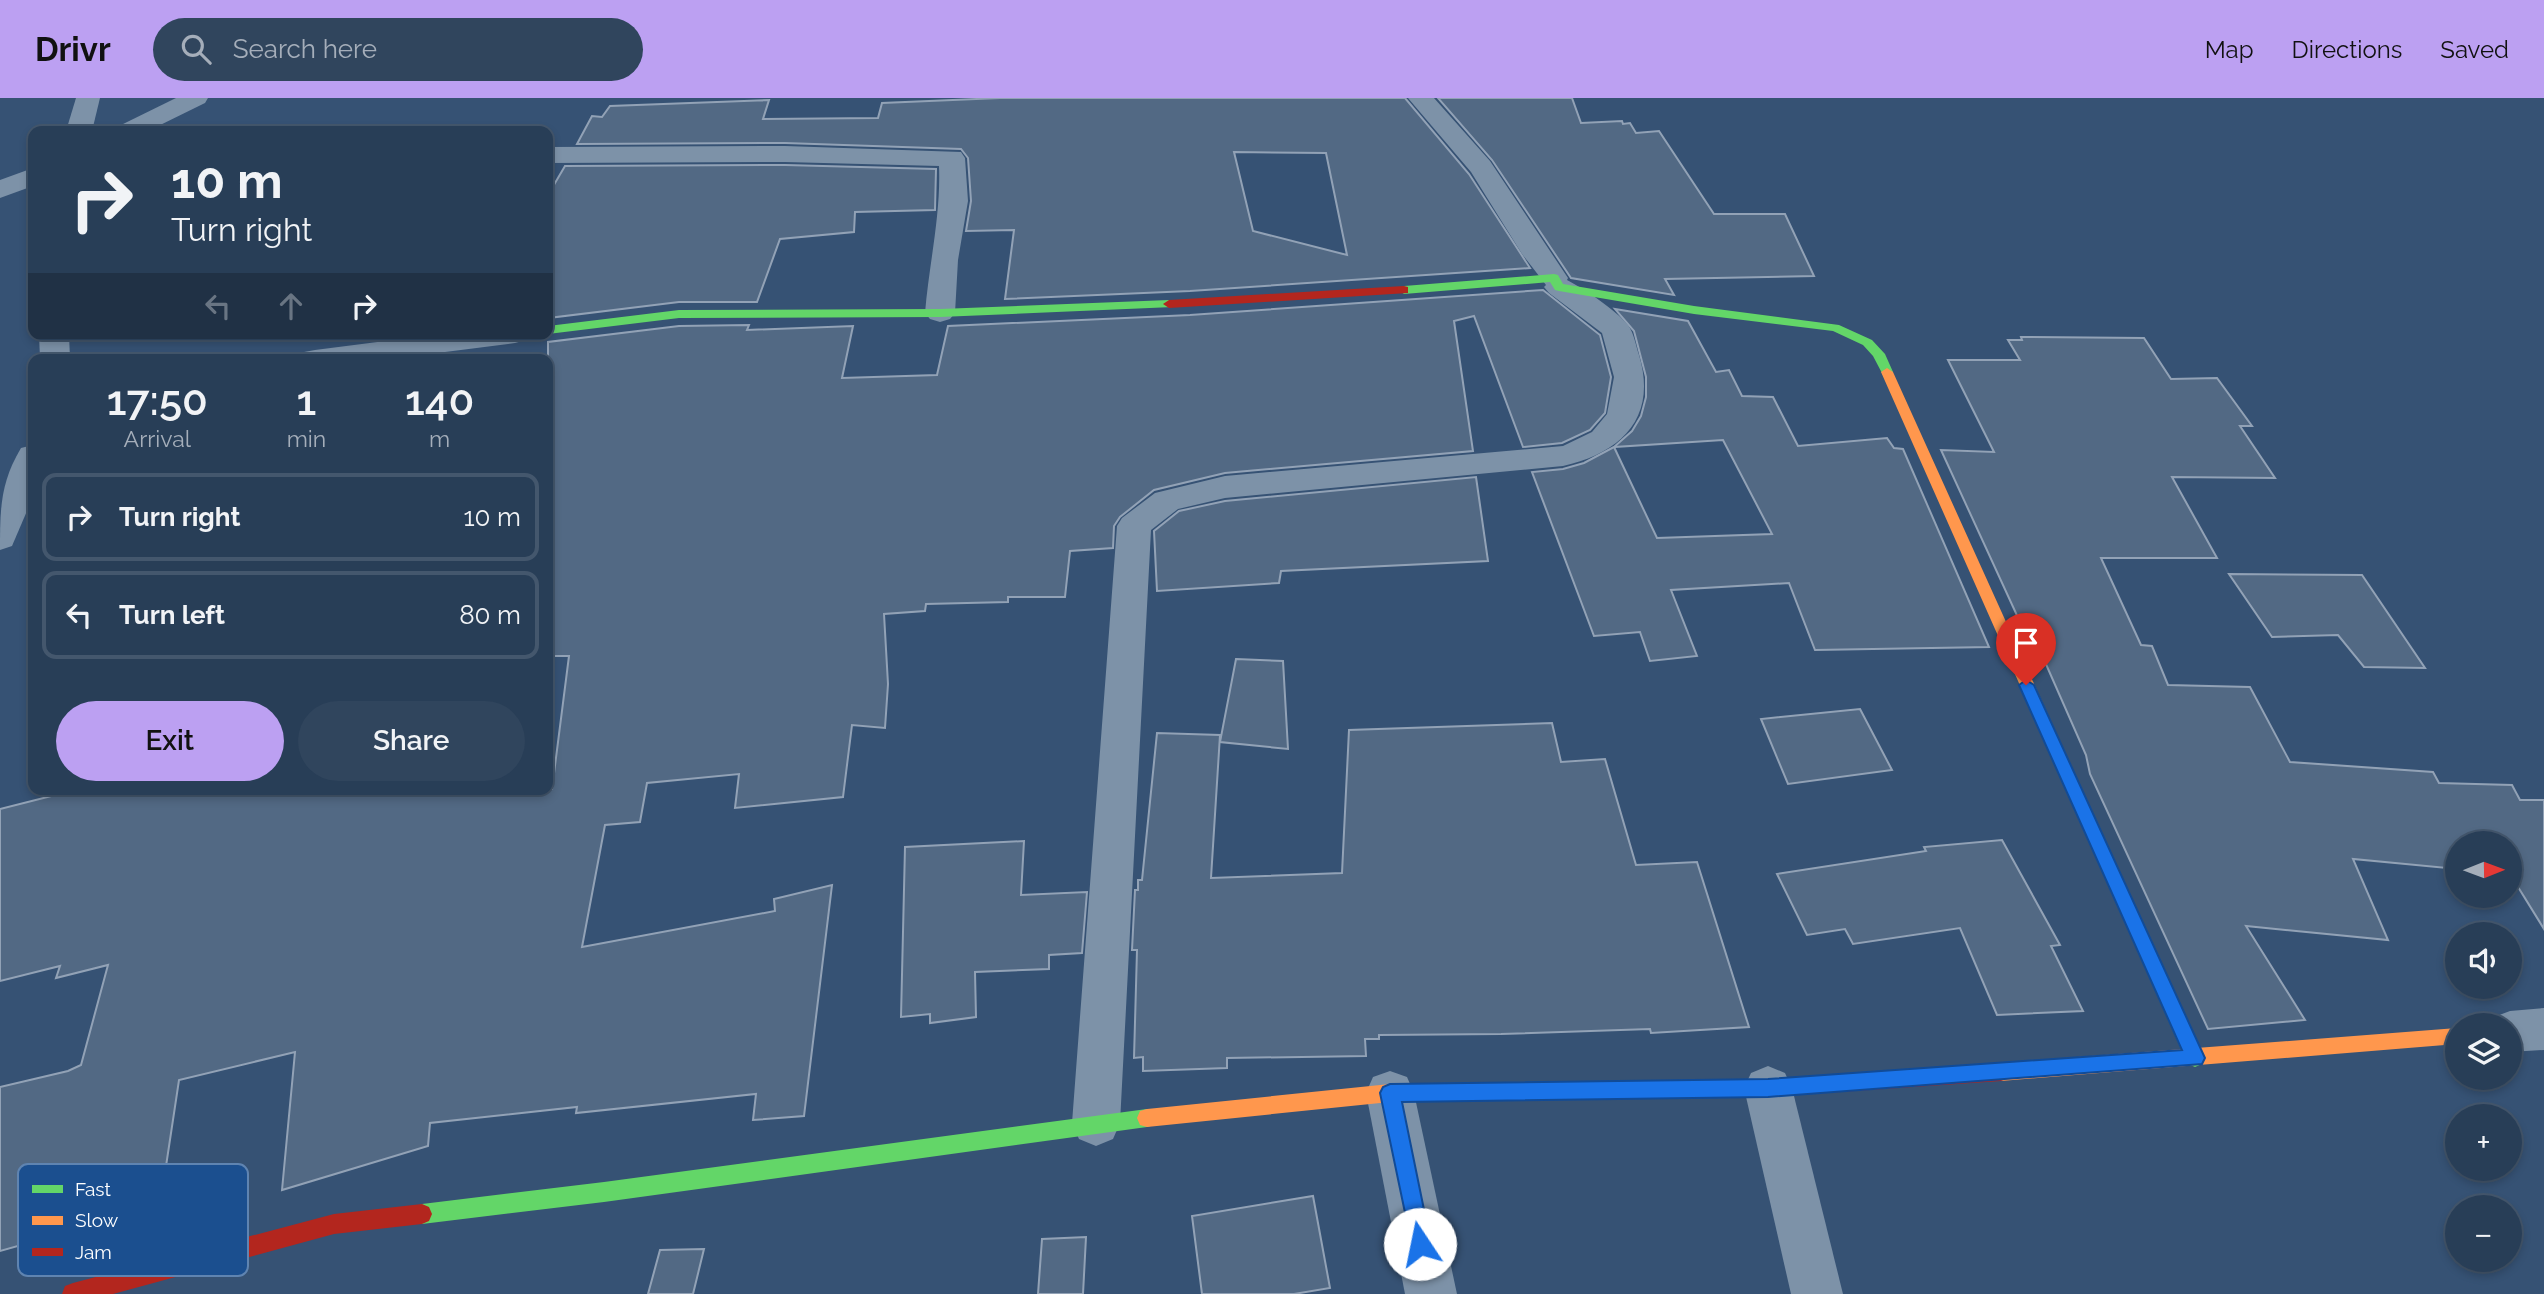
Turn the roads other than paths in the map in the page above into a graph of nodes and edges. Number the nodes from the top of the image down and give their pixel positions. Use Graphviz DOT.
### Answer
graph roads {
  1 [pos="88,98"];
  2 [pos="196,98"];
  3 [pos="1420,98"];
  4 [pos="80,126"];
  5 [pos="138,126"];
  6 [pos="553,155"];
  7 [pos="28,178"];
  8 [pos="0,190"];
  9 [pos="1557,282"];
  10 [pos="940,313"];
  11 [pos="553,329"];
  12 [pos="467,340"];
  13 [pos="355,354"];
  14 [pos="28,468"];
  15 [pos="0,538"];
  16 [pos="2544,1029"];
  17 [pos="2522,1031"];
  18 [pos="2445,1037"];
  19 [pos="2195,1058"];
  20 [pos="1768,1088"];
  21 [pos="1390,1093"];
  22 [pos="1096,1123"];
  23 [pos="248,1247"];
  24 [pos="140,1276"];
  25 [pos="73,1294"];
  26 [pos="1431,1294"];
  27 [pos="1817,1294"];
  1 -- 4 [label="street"];
  2 -- 5 [label="street"];
  3 -- 9 [label="street"];
  6 -- 10 [label="street"];
  7 -- 8 [label="street"];
  9 -- 10 [label="street"];
  9 -- 19 [label="street"];
  9 -- 22 [label="street"];
  10 -- 11 [label="street"];
  12 -- 13 [label="street"];
  14 -- 15 [label="street"];
  16 -- 17 [label="street"];
  18 -- 19 [label="street"];
  19 -- 20 [label="street"];
  20 -- 21 [label="street"];
  20 -- 27 [label="street"];
  21 -- 22 [label="street"];
  21 -- 26 [label="street"];
  22 -- 23 [label="street"];
  24 -- 25 [label="street"];
}
